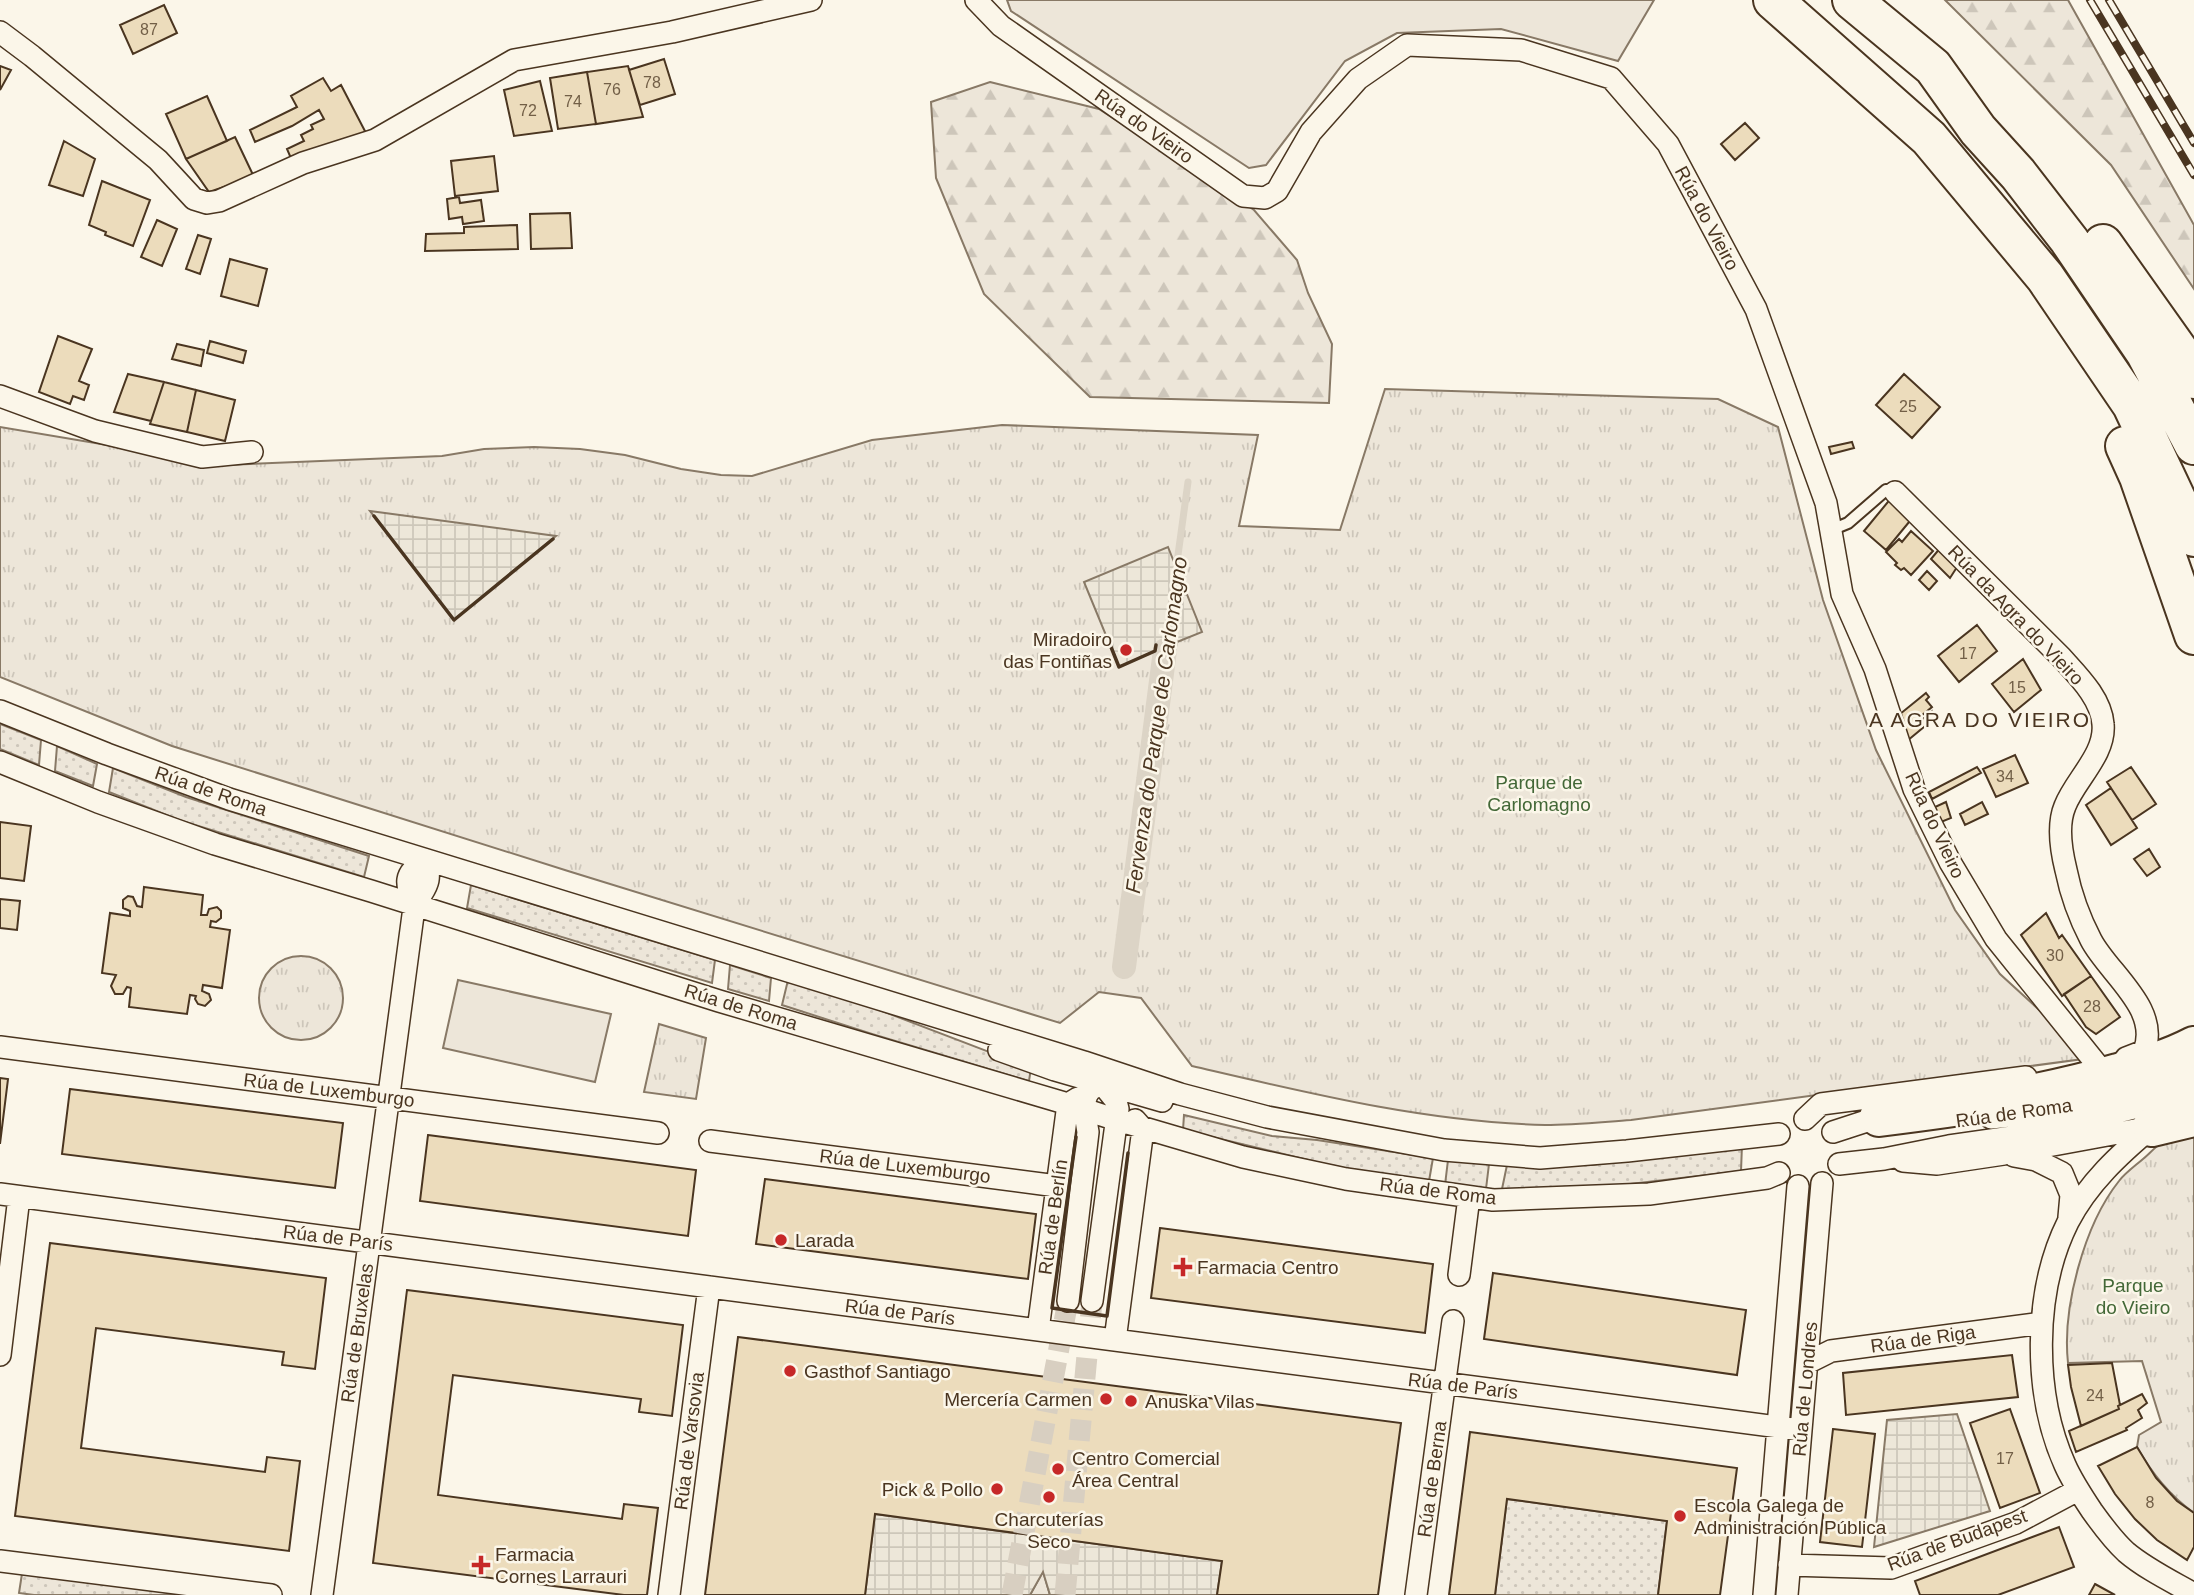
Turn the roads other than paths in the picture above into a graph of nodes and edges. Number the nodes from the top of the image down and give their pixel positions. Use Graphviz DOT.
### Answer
graph roads {
  1 [pos="811,0"];
  2 [pos="976,0"];
  3 [pos="1773,0"];
  4 [pos="1852,0"];
  5 [pos="0,32"];
  6 [pos="1933,67"];
  7 [pos="2045,276"];
  8 [pos="2194,379"];
  9 [pos="0,396"];
  10 [pos="2194,445"];
  11 [pos="252,452"];
  12 [pos="1895,492"];
  13 [pos="1831,530"];
  14 [pos="2194,537"];
  15 [pos="2194,635"];
  16 [pos="0,711"];
  17 [pos="0,762"];
  18 [pos="425,860"];
  19 [pos="415,905"];
  20 [pos="916,1010"];
  21 [pos="2194,1046"];
  22 [pos="0,1047"];
  23 [pos="2099,1067"];
  24 [pos="2194,1074"];
  25 [pos="2194,1093"];
  26 [pos="389,1098"];
  27 [pos="1096,1102"];
  28 [pos="1868,1108"];
  29 [pos="2141,1109"];
  30 [pos="2194,1117"];
  31 [pos="1805,1119"];
  32 [pos="1294,1122"];
  33 [pos="1143,1129"];
  34 [pos="1833,1132"];
  35 [pos="657,1133"];
  36 [pos="1779,1134"];
  37 [pos="710,1141"];
  38 [pos="2004,1154"];
  39 [pos="1884,1159"];
  40 [pos="1839,1164"];
  41 [pos="1779,1173"];
  42 [pos="1822,1183"];
  43 [pos="1057,1186"];
  44 [pos="1798,1186"];
  45 [pos="10,1195"];
  46 [pos="1469,1197"];
  47 [pos="2068,1222"];
  48 [pos="369,1242"];
  49 [pos="1459,1275"];
  50 [pos="709,1287"];
  51 [pos="1069,1301"];
  52 [pos="1091,1301"];
  53 [pos="1453,1321"];
  54 [pos="2042,1323"];
  55 [pos="1038,1330"];
  56 [pos="1115,1340"];
  57 [pos="0,1355"];
  58 [pos="1807,1363"];
  59 [pos="1445,1383"];
  60 [pos="1778,1427"];
  61 [pos="1801,1430"];
  62 [pos="2078,1490"];
  63 [pos="0,1561"];
  64 [pos="1789,1565"];
  65 [pos="2194,1594"];
  66 [pos="271,1595"];
  67 [pos="322,1595"];
  68 [pos="669,1595"];
  69 [pos="1416,1595"];
  70 [pos="1764,1595"];
  71 [pos="1787,1595"];
  1 -- 5 [label="street"];
  2 -- 13 [label="street, Rúa do Vieiro"];
  3 -- 7 [label="highway"];
  4 -- 6 [label="highway"];
  6 -- 8 [label="highway"];
  6 -- 10 [label="highway"];
  7 -- 14 [label="highway"];
  7 -- 15 [label="highway"];
  9 -- 11 [label="street"];
  12 -- 13 [label="lane"];
  12 -- 23 [label="street, Rúa da Agra do Vieiro"];
  13 -- 23 [label="street, Rúa do Vieiro"];
  16 -- 18 [label="street, Rúa de Roma"];
  17 -- 19 [label="street, Rúa de Roma"];
  18 -- 19 [label="street"];
  18 -- 20 [label="street, Rúa de Roma"];
  19 -- 26 [label="street, Rúa de Bruxelas"];
  19 -- 27 [label="street, Rúa de Roma"];
  20 -- 27 [label="street, Rúa de Roma"];
  20 -- 32 [label="street, Rúa de Roma"];
  21 -- 28 [label="highway"];
  22 -- 26 [label="street, Rúa de Luxemburgo"];
  23 -- 28 [label="street, Rúa de Roma"];
  24 -- 29 [label="street, Rúa de Roma"];
  25 -- 29 [label="street, Rúa de Roma"];
  26 -- 35 [label="street, Rúa de Luxemburgo"];
  26 -- 48 [label="street, Rúa de Bruxelas"];
  27 -- 32 [label="street, Rúa de Roma"];
  27 -- 33 [label="street, Rúa de Roma"];
  27 -- 43 [label="street, Rúa de Berlín"];
  27 -- 51 [label="street, Rúa de Berlín"];
  27 -- 52 [label="street"];
  28 -- 29 [label="street, Rúa de Roma"];
  28 -- 31 [label="street, Rúa de Roma"];
  28 -- 34 [label="street, Rúa de Roma"];
  29 -- 30 [label="highway"];
  29 -- 38 [label="street, Rúa de Roma"];
  29 -- 39 [label="street, Rúa de Roma"];
  29 -- 47 [label="street"];
  31 -- 34 [label="street"];
  31 -- 36 [label="street, Rúa de Roma"];
  32 -- 36 [label="street, Rúa de Roma"];
  33 -- 46 [label="street, Rúa de Roma"];
  33 -- 56 [label="street"];
  34 -- 40 [label="street"];
  36 -- 41 [label="street"];
  37 -- 43 [label="street, Rúa de Luxemburgo"];
  38 -- 39 [label="street, Rúa de Roma"];
  38 -- 47 [label="street"];
  39 -- 40 [label="street, Rúa de Roma"];
  40 -- 42 [label="street"];
  41 -- 44 [label="street"];
  41 -- 46 [label="street, Rúa de Roma"];
  42 -- 44 [label="street"];
  42 -- 58 [label="street, Rúa de Londres"];
  43 -- 55 [label="street, Rúa de Berlín"];
  44 -- 60 [label="street, Rúa de Londres"];
  45 -- 48 [label="street, Rúa de París"];
  45 -- 57 [label="street"];
  46 -- 49 [label="street"];
  47 -- 54 [label="street"];
  48 -- 50 [label="street, Rúa de París"];
  48 -- 67 [label="street, Rúa de Bruxelas"];
  50 -- 55 [label="street, Rúa de París"];
  50 -- 68 [label="street, Rúa de Varsovia"];
  53 -- 59 [label="street, Rúa de Berna"];
  54 -- 58 [label="street, Rúa de Riga"];
  54 -- 62 [label="street"];
  55 -- 56 [label="street, Rúa de París"];
  56 -- 59 [label="street, Rúa de París"];
  58 -- 61 [label="street, Rúa de Londres"];
  59 -- 60 [label="street, Rúa de París"];
  59 -- 69 [label="street, Rúa de Berna"];
  60 -- 61 [label="street, Rúa de París"];
  60 -- 70 [label="street, Rúa de Londres"];
  61 -- 64 [label="street, Rúa de Londres"];
  62 -- 64 [label="street, Rúa de Budapest"];
  62 -- 65 [label="street"];
  63 -- 66 [label="street"];
  64 -- 71 [label="street, Rúa de Londres"];
}
